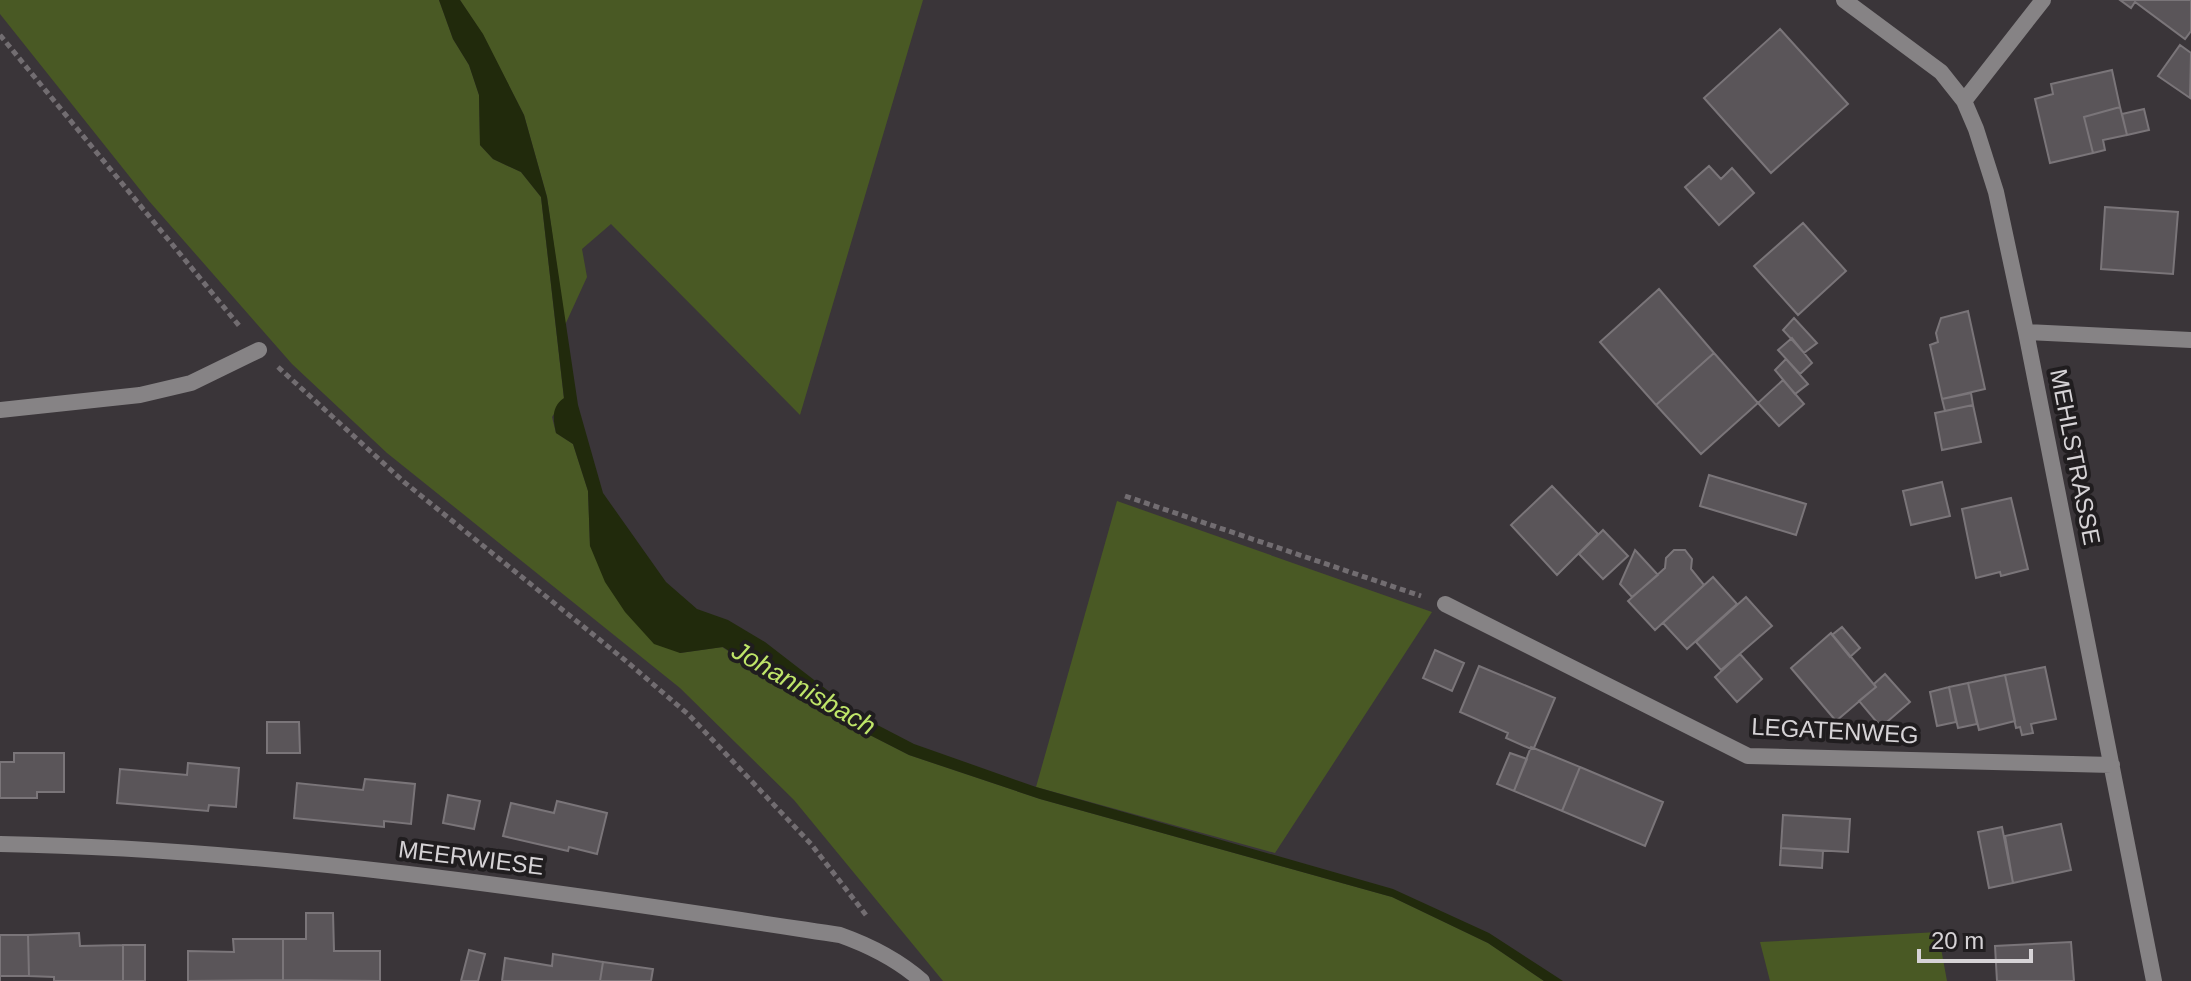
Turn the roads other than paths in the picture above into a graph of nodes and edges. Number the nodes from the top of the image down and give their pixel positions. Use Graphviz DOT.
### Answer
graph roads {
  1 [pos="1844,0"];
  2 [pos="2043,0"];
  3 [pos="1964,101"];
  4 [pos="2026,332"];
  5 [pos="2191,340"];
  6 [pos="259,350"];
  7 [pos="0,410"];
  8 [pos="1445,604"];
  9 [pos="2112,765"];
  10 [pos="0,844"];
  11 [pos="922,981"];
  12 [pos="2154,981"];
  1 -- 3 [label="street, MEHLSTRASSE"];
  2 -- 3 [label="street"];
  3 -- 4 [label="street, MEHLSTRASSE"];
  4 -- 5 [label="street"];
  4 -- 9 [label="street, MEHLSTRASSE"];
  6 -- 7 [label="street"];
  8 -- 9 [label="street, LEGATENWEG"];
  9 -- 12 [label="street, MEHLSTRASSE"];
  10 -- 11 [label="street, MEERWIESE"];
}
